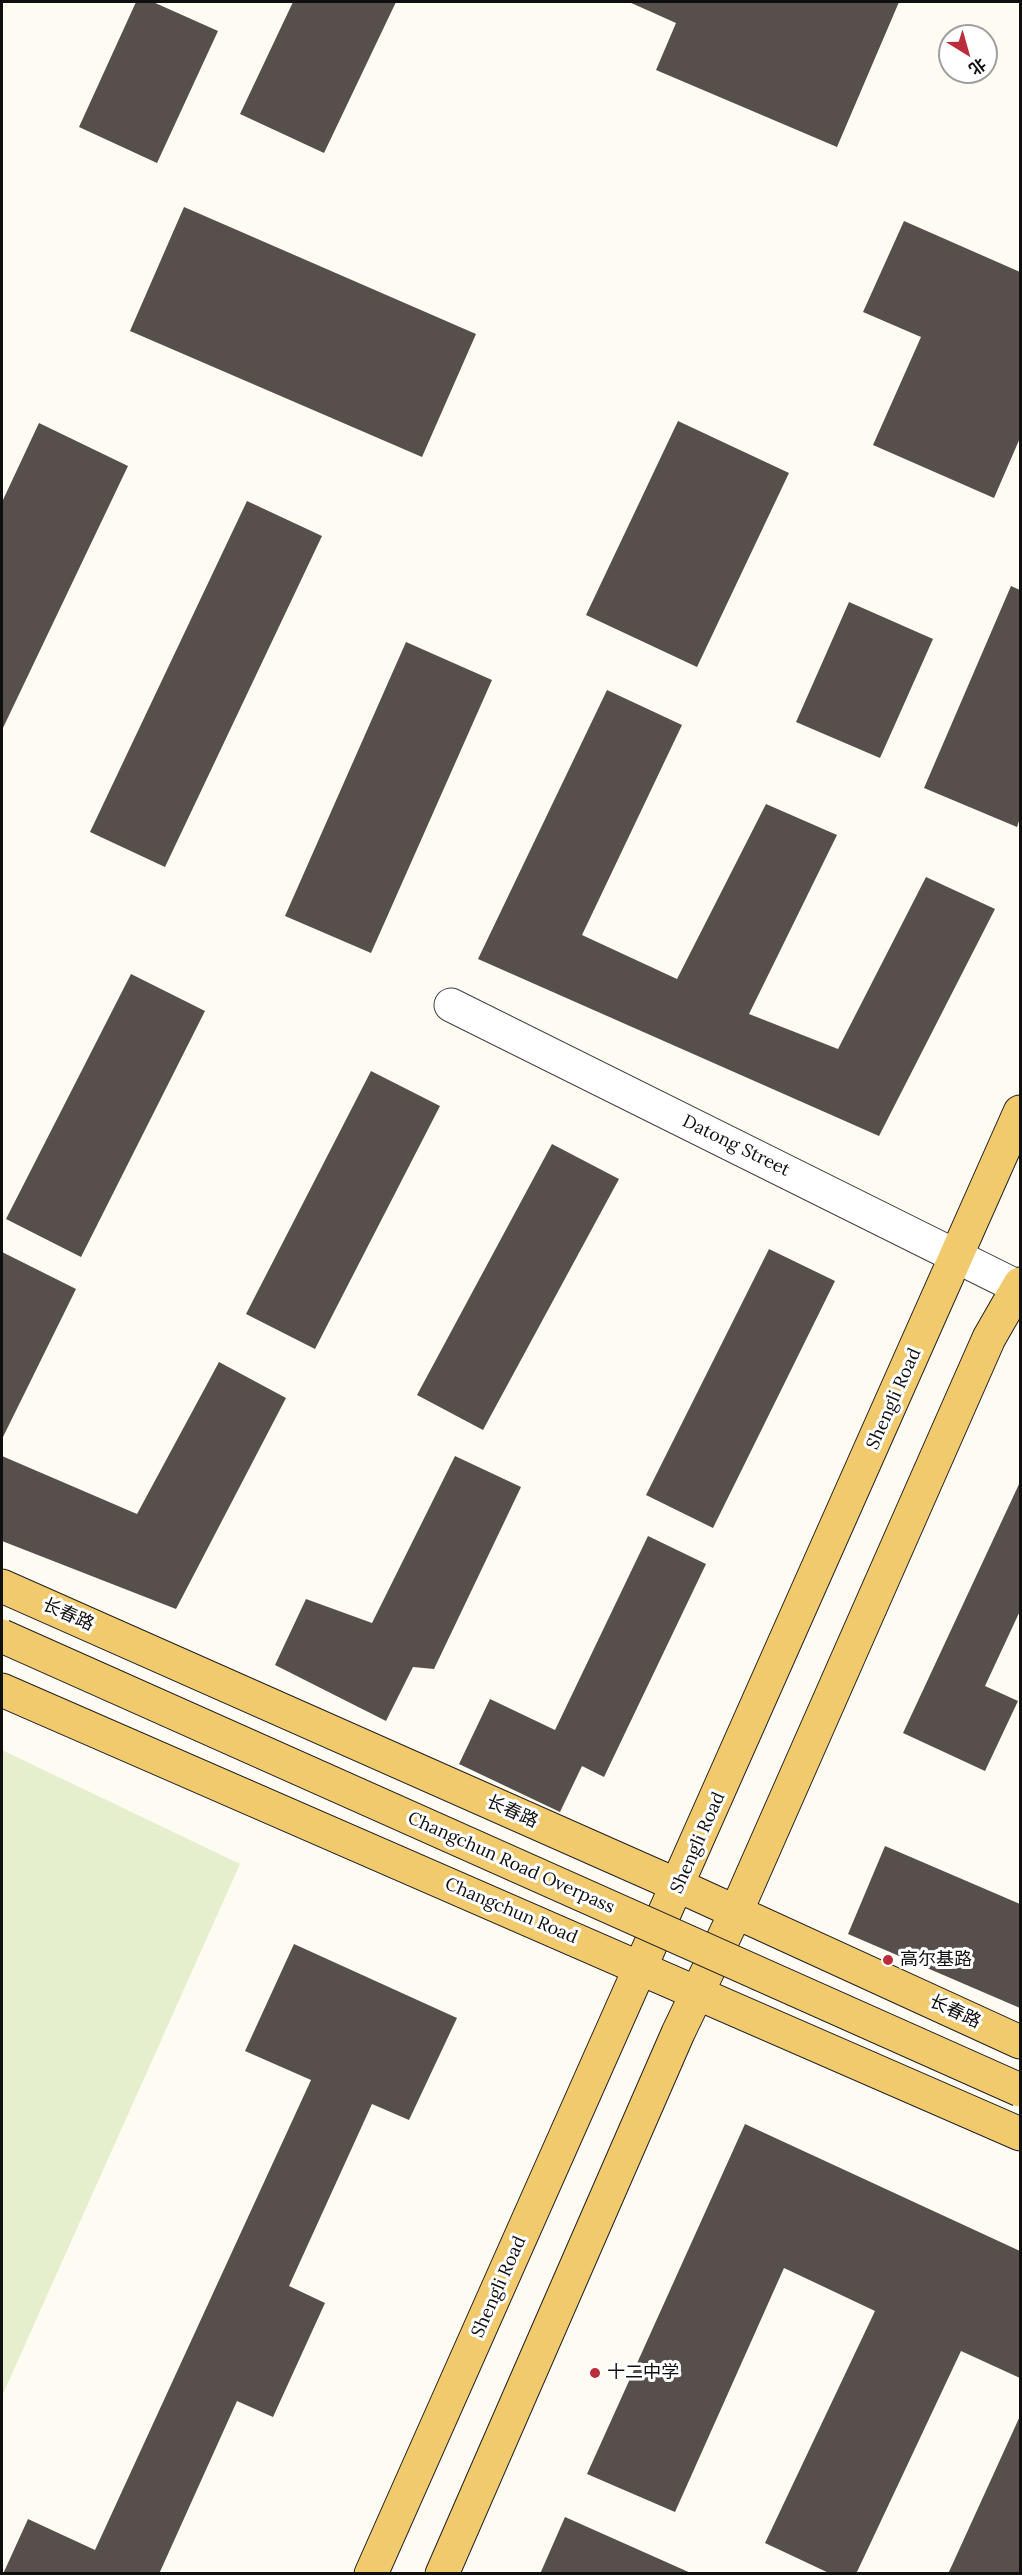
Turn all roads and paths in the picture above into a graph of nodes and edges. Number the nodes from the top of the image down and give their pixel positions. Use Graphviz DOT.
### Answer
graph roads {
  1 [pos="451,1005"];
  2 [pos="1020,1112"];
  3 [pos="957,1256"];
  4 [pos="1020,1286"];
  5 [pos="2,1586"];
  6 [pos="2,1636"];
  7 [pos="2,1690"];
  8 [pos="679,1886"];
  9 [pos="736,1912"];
  10 [pos="642,1967"];
  11 [pos="697,1991"];
  12 [pos="1020,2042"];
  13 [pos="1020,2090"];
  14 [pos="1020,2134"];
  15 [pos="371,2574"];
  16 [pos="442,2574"];
  1 -- 3 [label="street, Datong Street"];
  2 -- 3 [label="main road, Shengli Road"];
  3 -- 4 [label="street, Datong Street"];
  3 -- 8 [label="main road, Shengli Road"];
  4 -- 9 [label="main road"];
  5 -- 8 [label="main road, 长春路"];
  6 -- 13 [label="main road, Changchun Road Overpass, bridge"];
  7 -- 10 [label="main road, Changchun Road"];
  8 -- 9 [label="main road, 长春路"];
  8 -- 10 [label="main road, Shengli Road"];
  9 -- 11 [label="main road"];
  9 -- 12 [label="main road, 长春路"];
  10 -- 11 [label="main road, Changchun Road"];
  10 -- 15 [label="main road, Shengli Road"];
  11 -- 14 [label="main road, Changchun Road"];
  11 -- 16 [label="main road"];
}
